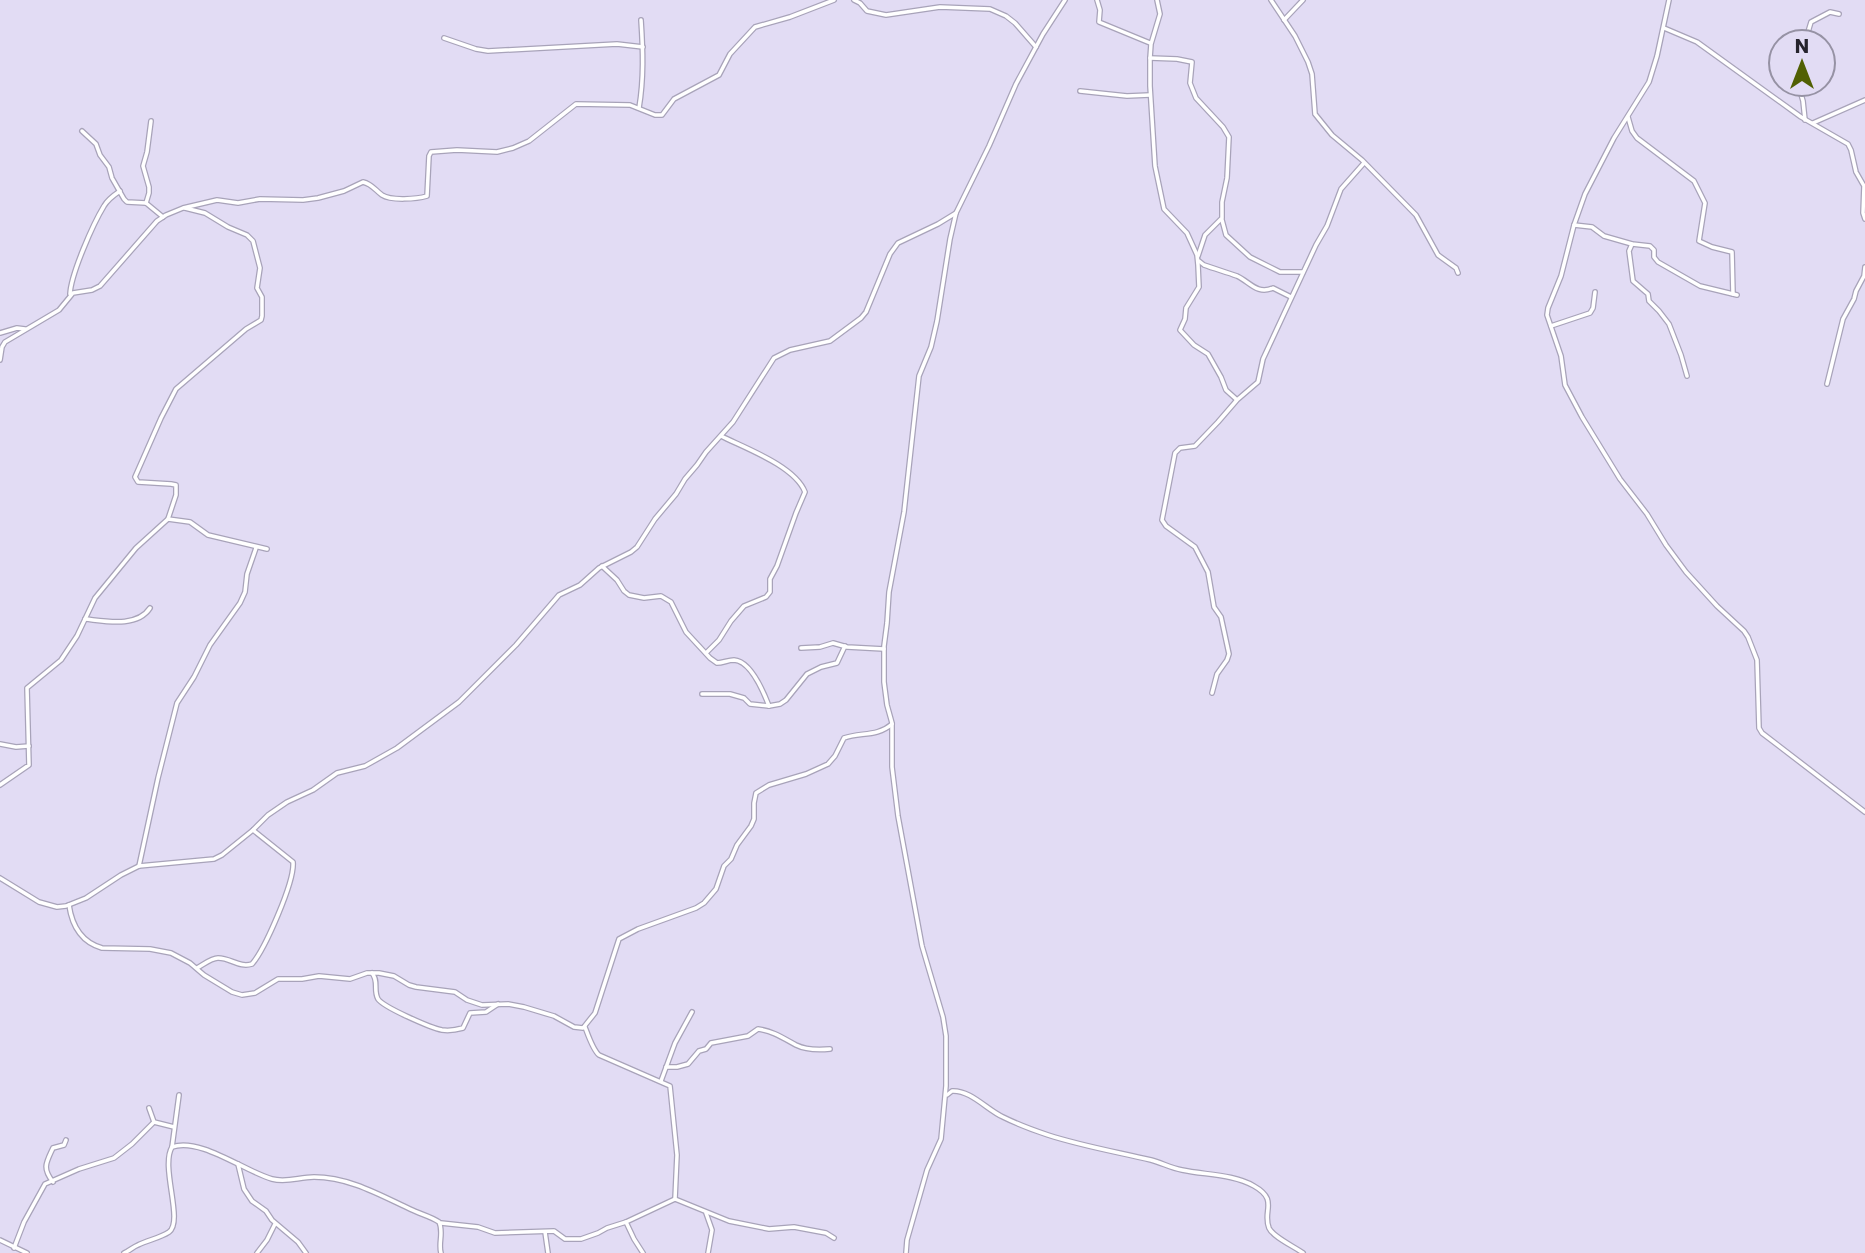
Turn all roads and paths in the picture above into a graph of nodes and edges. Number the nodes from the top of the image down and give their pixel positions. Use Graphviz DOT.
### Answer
graph roads {
  1 [pos="834,0"];
  2 [pos="854,0"];
  3 [pos="1065,0"];
  4 [pos="1097,0"];
  5 [pos="1157,0"];
  6 [pos="1271,0"];
  7 [pos="1303,0"];
  8 [pos="1669,0"];
  9 [pos="1839,14"];
  10 [pos="640,20"];
  11 [pos="1284,20"];
  12 [pos="1664,27"];
  13 [pos="1809,28"];
  14 [pos="444,38"];
  15 [pos="1151,44"];
  16 [pos="643,47"];
  17 [pos="1036,47"];
  18 [pos="1150,58"];
  19 [pos="1080,91"];
  20 [pos="1150,95"];
  21 [pos="1802,98"];
  22 [pos="1865,100"];
  23 [pos="639,108"];
  24 [pos="1628,117"];
  25 [pos="1805,120"];
  26 [pos="151,121"];
  27 [pos="1811,124"];
  28 [pos="82,131"];
  29 [pos="1364,163"];
  30 [pos="120,191"];
  31 [pos="146,203"];
  32 [pos="183,208"];
  33 [pos="956,213"];
  34 [pos="163,217"];
  35 [pos="1222,218"];
  36 [pos="1865,219"];
  37 [pos="1574,225"];
  38 [pos="1632,244"];
  39 [pos="1198,258"];
  40 [pos="1865,267"];
  41 [pos="1304,272"];
  42 [pos="1458,273"];
  43 [pos="1595,292"];
  44 [pos="71,295"];
  45 [pos="1291,297"];
  46 [pos="1551,326"];
  47 [pos="27,329"];
  48 [pos="0,333"];
  49 [pos="0,360"];
  50 [pos="1687,376"];
  51 [pos="1827,384"];
  52 [pos="1237,400"];
  53 [pos="721,436"];
  54 [pos="168,519"];
  55 [pos="256,548"];
  56 [pos="267,549"];
  57 [pos="602,566"];
  58 [pos="150,608"];
  59 [pos="85,619"];
  60 [pos="845,646"];
  61 [pos="801,648"];
  62 [pos="884,649"];
  63 [pos="706,653"];
  64 [pos="1212,693"];
  65 [pos="702,694"];
  66 [pos="769,706"];
  67 [pos="892,723"];
  68 [pos="0,744"];
  69 [pos="29,746"];
  70 [pos="0,785"];
  71 [pos="1865,812"];
  72 [pos="253,830"];
  73 [pos="139,866"];
  74 [pos="0,878"];
  75 [pos="69,905"];
  76 [pos="197,968"];
  77 [pos="372,973"];
  78 [pos="499,1004"];
  79 [pos="692,1012"];
  80 [pos="585,1027"];
  81 [pos="830,1049"];
  82 [pos="666,1067"];
  83 [pos="661,1081"];
  84 [pos="180,1095"];
  85 [pos="945,1098"];
  86 [pos="149,1108"];
  87 [pos="154,1122"];
  88 [pos="174,1127"];
  89 [pos="66,1140"];
  90 [pos="172,1147"];
  91 [pos="238,1164"];
  92 [pos="53,1182"];
  93 [pos="675,1199"];
  94 [pos="705,1212"];
  95 [pos="626,1222"];
  96 [pos="439,1223"];
  97 [pos="275,1224"];
  98 [pos="545,1232"];
  99 [pos="834,1238"];
  100 [pos="0,1240"];
  101 [pos="14,1248"];
  102 [pos="27,1253"];
  103 [pos="124,1253"];
  104 [pos="257,1253"];
  105 [pos="306,1253"];
  106 [pos="441,1253"];
  107 [pos="548,1253"];
  108 [pos="643,1253"];
  109 [pos="708,1253"];
  110 [pos="906,1253"];
  111 [pos="1303,1253"];
  1 -- 23 [label="street"];
  2 -- 17 [label="street"];
  3 -- 17 [label="street"];
  4 -- 15 [label="street"];
  5 -- 15 [label="street"];
  6 -- 11 [label="street"];
  7 -- 11 [label="street"];
  8 -- 12 [label="street"];
  9 -- 13 [label="street"];
  10 -- 16 [label="street"];
  11 -- 29 [label="street"];
  12 -- 24 [label="street"];
  12 -- 25 [label="street"];
  14 -- 16 [label="street"];
  15 -- 18 [label="street"];
  16 -- 23 [label="street"];
  17 -- 33 [label="street"];
  18 -- 20 [label="street"];
  18 -- 35 [label="street"];
  19 -- 20 [label="street"];
  20 -- 39 [label="street"];
  21 -- 25 [label="street"];
  22 -- 27 [label="street"];
  23 -- 32 [label="street"];
  24 -- 37 [label="street"];
  24 -- 38 [label="street"];
  25 -- 27 [label="street"];
  26 -- 31 [label="street"];
  27 -- 36 [label="street"];
  28 -- 30 [label="street"];
  29 -- 41 [label="street"];
  29 -- 42 [label="street"];
  30 -- 31 [label="street"];
  30 -- 44 [label="street"];
  31 -- 34 [label="street"];
  32 -- 34 [label="street"];
  32 -- 54 [label="street"];
  33 -- 53 [label="street"];
  33 -- 62 [label="street"];
  34 -- 44 [label="street"];
  35 -- 39 [label="street"];
  35 -- 41 [label="street"];
  37 -- 38 [label="street"];
  37 -- 46 [label="street"];
  38 -- 50 [label="street"];
  39 -- 45 [label="street"];
  39 -- 52 [label="street"];
  40 -- 51 [label="street"];
  41 -- 45 [label="street"];
  43 -- 46 [label="street"];
  44 -- 47 [label="street"];
  45 -- 52 [label="street"];
  46 -- 71 [label="street"];
  47 -- 48 [label="street"];
  47 -- 49 [label="street"];
  52 -- 64 [label="street"];
  53 -- 57 [label="street"];
  53 -- 63 [label="street"];
  54 -- 55 [label="street"];
  54 -- 59 [label="street"];
  55 -- 56 [label="street"];
  55 -- 73 [label="street"];
  57 -- 63 [label="street"];
  57 -- 72 [label="street"];
  58 -- 59 [label="street"];
  59 -- 69 [label="street"];
  60 -- 61 [label="street"];
  60 -- 62 [label="street"];
  60 -- 66 [label="street"];
  62 -- 67 [label="street"];
  63 -- 66 [label="street"];
  65 -- 66 [label="street"];
  67 -- 80 [label="street"];
  67 -- 85 [label="street"];
  68 -- 69 [label="street"];
  69 -- 70 [label="street"];
  72 -- 73 [label="street"];
  72 -- 76 [label="street"];
  73 -- 75 [label="street"];
  74 -- 75 [label="street"];
  75 -- 76 [label="street"];
  76 -- 77 [label="street"];
  77 -- 78 [label="street"];
  77 -- 78 [label="street"];
  78 -- 80 [label="street"];
  79 -- 82 [label="street"];
  80 -- 83 [label="street"];
  81 -- 82 [label="street"];
  82 -- 83 [label="street"];
  83 -- 93 [label="street"];
  84 -- 88 [label="street"];
  85 -- 110 [label="street"];
  85 -- 111 [label="street"];
  86 -- 87 [label="street"];
  87 -- 88 [label="street"];
  87 -- 92 [label="street"];
  88 -- 90 [label="street"];
  89 -- 92 [label="street"];
  90 -- 91 [label="street"];
  90 -- 103 [label="street"];
  91 -- 96 [label="street"];
  91 -- 97 [label="street"];
  92 -- 101 [label="street"];
  93 -- 94 [label="street"];
  93 -- 95 [label="street"];
  94 -- 99 [label="street"];
  94 -- 109 [label="street"];
  95 -- 98 [label="street"];
  95 -- 108 [label="street"];
  96 -- 98 [label="street"];
  96 -- 106 [label="street"];
  97 -- 104 [label="street"];
  97 -- 105 [label="street"];
  98 -- 107 [label="street"];
  100 -- 101 [label="street"];
  101 -- 102 [label="street"];
}
